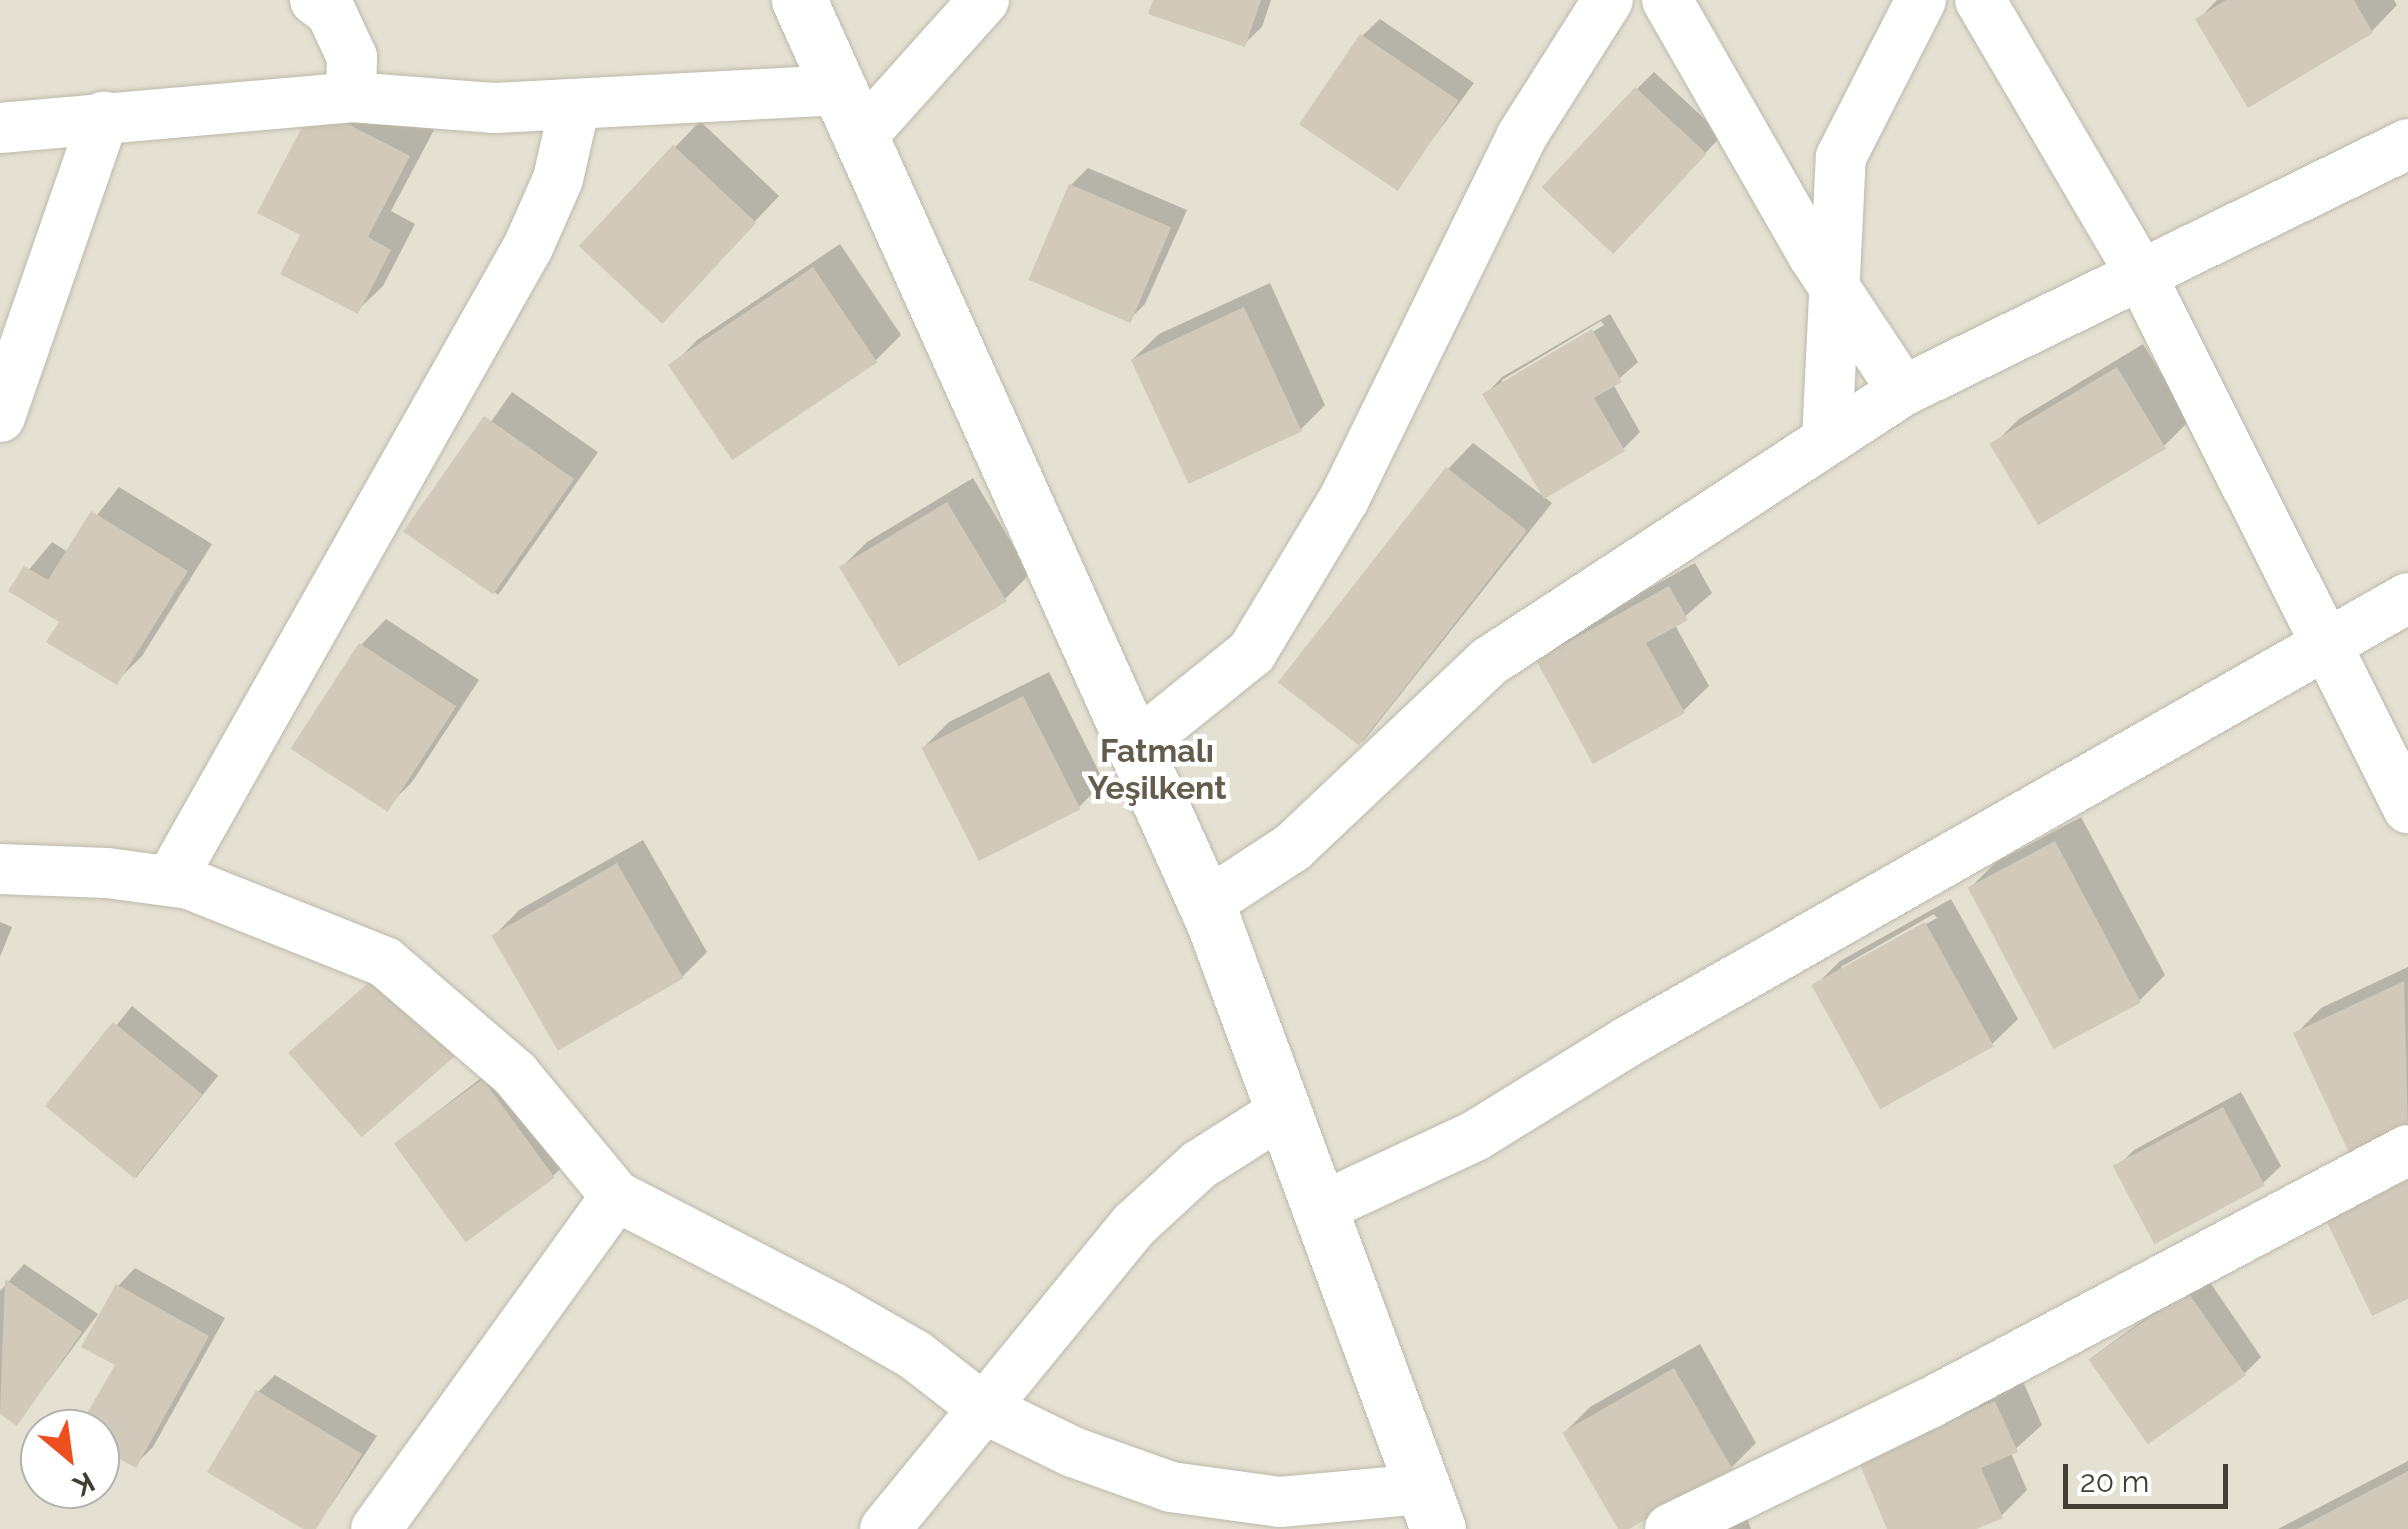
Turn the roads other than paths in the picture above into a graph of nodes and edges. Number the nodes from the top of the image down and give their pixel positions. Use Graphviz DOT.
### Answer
graph roads {
  1 [pos="316,0"];
  2 [pos="800,0"];
  3 [pos="984,0"];
  4 [pos="1608,0"];
  5 [pos="1668,0"];
  6 [pos="1920,0"];
  7 [pos="1980,0"];
  8 [pos="351,97"];
  9 [pos="575,104"];
  10 [pos="851,114"];
  11 [pos="104,117"];
  12 [pos="0,128"];
  13 [pos="2408,144"];
  14 [pos="2138,271"];
  15 [pos="1834,286"];
  16 [pos="1903,391"];
  17 [pos="0,416"];
  18 [pos="1827,440"];
  19 [pos="2408,598"];
  20 [pos="2322,643"];
  21 [pos="1134,747"];
  22 [pos="2408,808"];
  23 [pos="0,869"];
  24 [pos="170,882"];
  25 [pos="1206,904"];
  26 [pos="1284,1112"];
  27 [pos="2408,1150"];
  28 [pos="616,1196"];
  29 [pos="1320,1208"];
  30 [pos="983,1408"];
  31 [pos="1431,1509"];
  32 [pos="376,1529"];
  33 [pos="885,1529"];
  34 [pos="1670,1529"];
  1 -- 8 [label="street"];
  2 -- 10 [label="street"];
  3 -- 10 [label="street"];
  4 -- 21 [label="street"];
  5 -- 15 [label="street"];
  6 -- 15 [label="street"];
  7 -- 14 [label="street"];
  8 -- 9 [label="street"];
  8 -- 11 [label="street"];
  9 -- 10 [label="street"];
  9 -- 24 [label="street"];
  10 -- 21 [label="street"];
  11 -- 12 [label="street"];
  11 -- 17 [label="street"];
  13 -- 14 [label="street"];
  14 -- 16 [label="street"];
  14 -- 20 [label="street"];
  15 -- 16 [label="street"];
  15 -- 18 [label="street"];
  16 -- 18 [label="street"];
  18 -- 25 [label="street"];
  19 -- 20 [label="street"];
  20 -- 22 [label="street"];
  20 -- 29 [label="street"];
  21 -- 25 [label="street"];
  23 -- 24 [label="street"];
  24 -- 28 [label="street"];
  25 -- 26 [label="street"];
  26 -- 29 [label="street"];
  26 -- 30 [label="street"];
  27 -- 34 [label="street"];
  28 -- 30 [label="street"];
  28 -- 32 [label="street"];
  29 -- 31 [label="street"];
  30 -- 31 [label="street"];
  30 -- 33 [label="street"];
}
